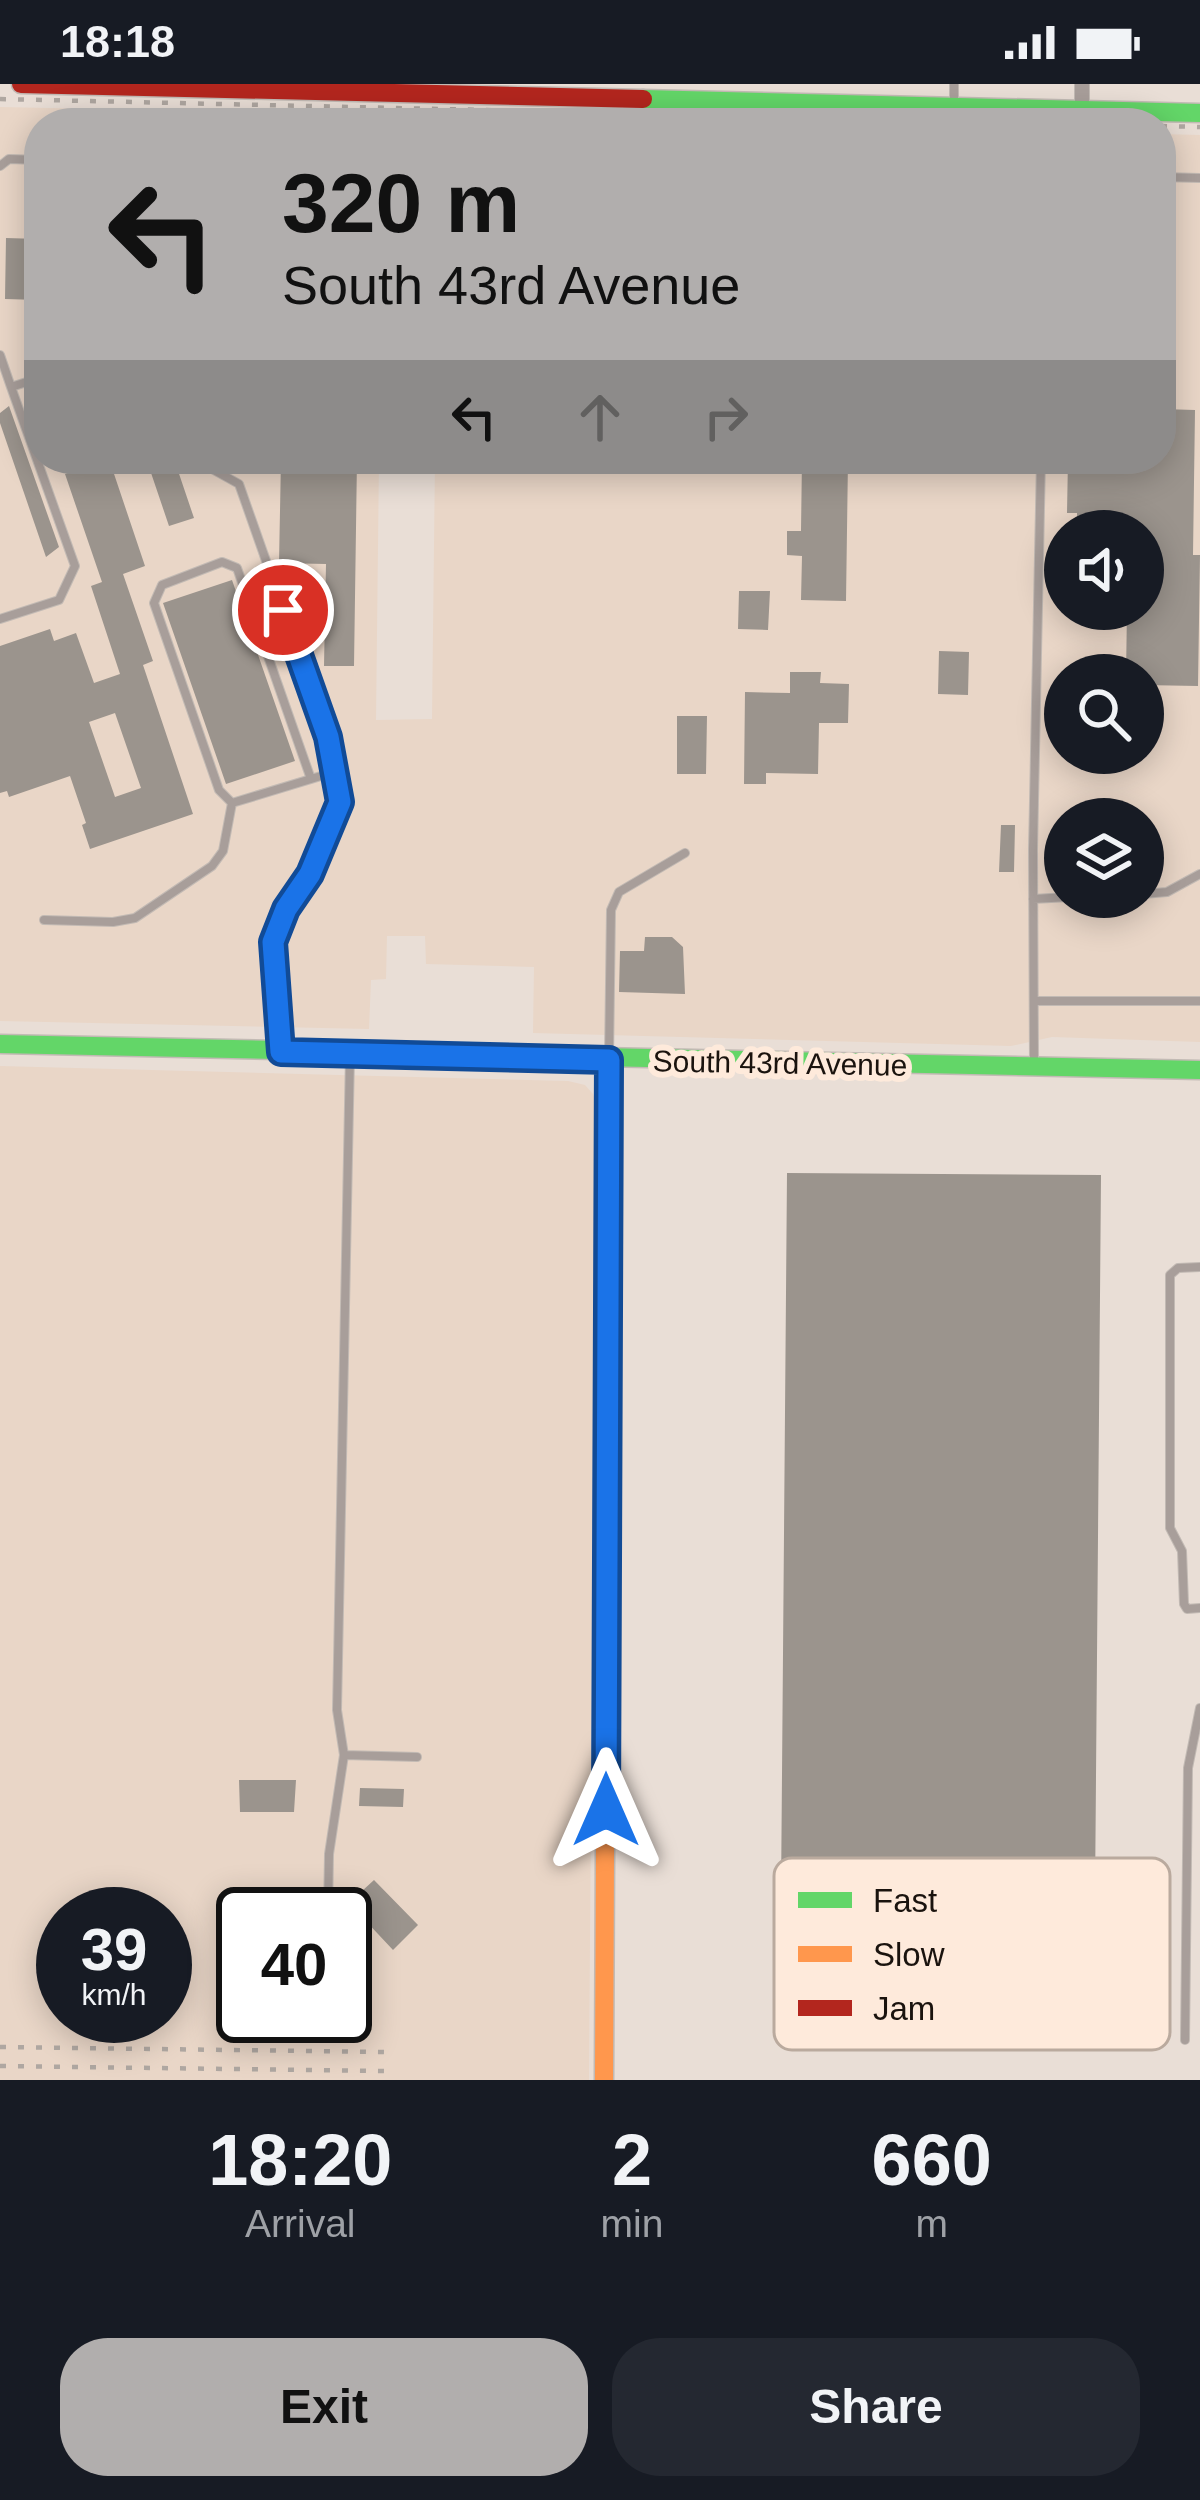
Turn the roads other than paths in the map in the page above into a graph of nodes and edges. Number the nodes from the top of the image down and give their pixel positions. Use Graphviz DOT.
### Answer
graph roads {
  1 [pos="21,84"];
  2 [pos="34,84"];
  3 [pos="828,84"];
  4 [pos="954,84"];
  5 [pos="262,87"];
  6 [pos="380,88"];
  7 [pos="442,89"];
  8 [pos="576,91"];
  9 [pos="700,93"];
  10 [pos="827,105"];
  11 [pos="954,107"];
  12 [pos="997,108"];
  13 [pos="0,355"];
  14 [pos="24,382"];
  15 [pos="11,387"];
  16 [pos="24,423"];
  17 [pos="42,474"];
  18 [pos="220,474"];
  19 [pos="1041,474"];
  20 [pos="0,619"];
  21 [pos="334,772"];
  22 [pos="311,779"];
  23 [pos="232,803"];
  24 [pos="685,853"];
  25 [pos="1200,874"];
  26 [pos="1164,892"];
  27 [pos="1044,898"];
  28 [pos="1033,899"];
  29 [pos="44,920"];
  30 [pos="1034,1001"];
  31 [pos="1200,1001"];
  32 [pos="0,1044"];
  33 [pos="281,1052"];
  34 [pos="350,1054"];
  35 [pos="609,1060"];
  36 [pos="1034,1067"];
  37 [pos="1200,1070"];
  38 [pos="1200,1267"];
  39 [pos="1200,1608"];
  40 [pos="1200,1708"];
  41 [pos="344,1755"];
  42 [pos="417,1757"];
  43 [pos="328,1887"];
  44 [pos="1185,2040"];
  45 [pos="604,2080"];
  1 -- 2 [label="street"];
  2 -- 5 [label="street"];
  3 -- 10 [label="street"];
  4 -- 11 [label="lane"];
  5 -- 6 [label="street"];
  6 -- 7 [label="street"];
  7 -- 8 [label="street"];
  8 -- 9 [label="street"];
  9 -- 10 [label="street"];
  10 -- 11 [label="street"];
  11 -- 12 [label="street"];
  13 -- 15 [label="lane"];
  14 -- 15 [label="lane"];
  15 -- 16 [label="lane"];
  17 -- 20 [label="lane"];
  18 -- 21 [label="lane"];
  19 -- 28 [label="lane"];
  21 -- 22 [label="lane"];
  21 -- 33 [label="lane"];
  22 -- 23 [label="lane"];
  22 -- 23 [label="lane"];
  23 -- 29 [label="lane"];
  24 -- 35 [label="lane"];
  25 -- 26 [label="lane"];
  27 -- 28 [label="lane"];
  28 -- 30 [label="lane"];
  30 -- 31 [label="lane"];
  30 -- 36 [label="lane"];
  32 -- 33 [label="street, South 43rd Avenue"];
  33 -- 34 [label="street, South 43rd Avenue"];
  34 -- 35 [label="street, South 43rd Avenue"];
  34 -- 41 [label="lane"];
  35 -- 36 [label="street, South 43rd Avenue"];
  35 -- 45 [label="street"];
  36 -- 37 [label="street, South 43rd Avenue"];
  38 -- 39 [label="lane"];
  40 -- 44 [label="lane"];
  41 -- 42 [label="lane"];
  41 -- 43 [label="lane"];
}
